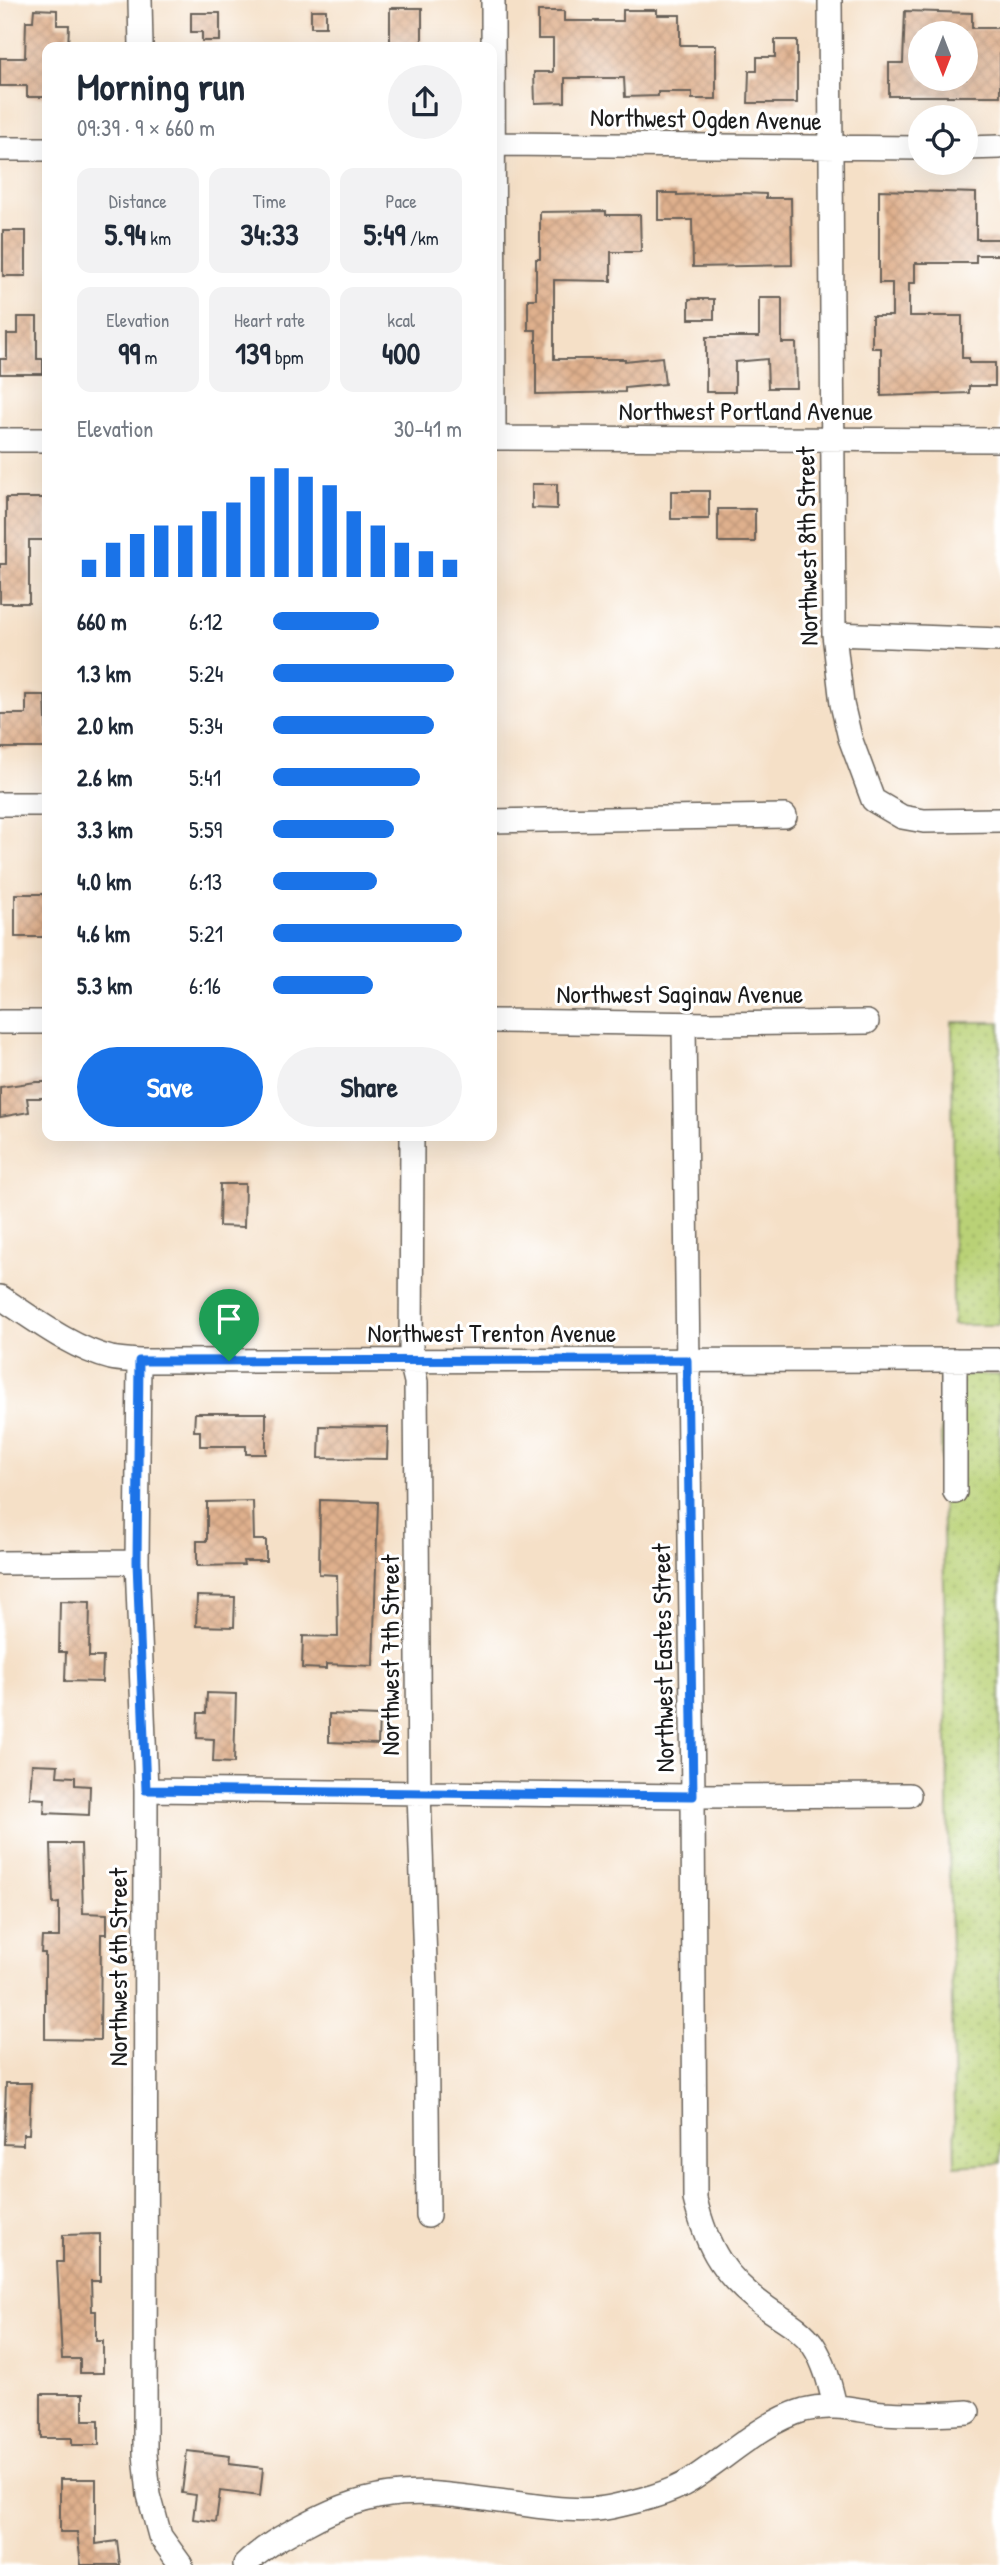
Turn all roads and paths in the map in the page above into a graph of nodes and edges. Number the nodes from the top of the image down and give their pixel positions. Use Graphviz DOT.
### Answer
graph roads {
  1 [pos="140,0"];
  2 [pos="493,0"];
  3 [pos="830,0"];
  4 [pos="141,42"];
  5 [pos="493,42"];
  6 [pos="497,145"];
  7 [pos="1000,147"];
  8 [pos="832,148"];
  9 [pos="908,148"];
  10 [pos="978,148"];
  11 [pos="0,149"];
  12 [pos="42,149"];
  13 [pos="497,438"];
  14 [pos="833,439"];
  15 [pos="0,440"];
  16 [pos="42,440"];
  17 [pos="1000,440"];
  18 [pos="834,634"];
  19 [pos="1000,640"];
  20 [pos="0,804"];
  21 [pos="42,804"];
  22 [pos="785,816"];
  23 [pos="1000,820"];
  24 [pos="497,821"];
  25 [pos="497,1021"];
  26 [pos="0,1022"];
  27 [pos="42,1022"];
  28 [pos="867,1022"];
  29 [pos="684,1024"];
  30 [pos="412,1141"];
  31 [pos="0,1297"];
  32 [pos="687,1360"];
  33 [pos="955,1360"];
  34 [pos="1000,1360"];
  35 [pos="139,1361"];
  36 [pos="411,1361"];
  37 [pos="955,1492"];
  38 [pos="137,1562"];
  39 [pos="0,1563"];
  40 [pos="146,1790"];
  41 [pos="419,1793"];
  42 [pos="909,1795"];
  43 [pos="693,1796"];
  44 [pos="428,2216"];
  45 [pos="835,2406"];
  46 [pos="968,2412"];
  47 [pos="181,2565"];
  48 [pos="244,2565"];
  1 -- 4 [label="street"];
  2 -- 5 [label="street"];
  3 -- 8 [label="street, Northwest 8th Street"];
  6 -- 8 [label="street, Northwest Ogden Avenue"];
  7 -- 10 [label="street"];
  8 -- 9 [label="street, Northwest Ogden Avenue"];
  8 -- 14 [label="street, Northwest 8th Street"];
  11 -- 12 [label="street"];
  13 -- 14 [label="street, Northwest Portland Avenue"];
  14 -- 17 [label="street, Northwest Portland Avenue"];
  14 -- 18 [label="street, Northwest 8th Street"];
  15 -- 16 [label="street"];
  18 -- 19 [label="street"];
  18 -- 23 [label="street, Northwest 8th Street"];
  20 -- 21 [label="street"];
  22 -- 24 [label="street"];
  25 -- 29 [label="street, Northwest Saginaw Avenue"];
  26 -- 27 [label="street"];
  28 -- 29 [label="street, Northwest Saginaw Avenue"];
  29 -- 32 [label="street, Northwest Eastes Street"];
  30 -- 36 [label="street, Northwest 7th Street"];
  31 -- 35 [label="street, Northwest Trenton Avenue"];
  32 -- 33 [label="street, Northwest Trenton Avenue"];
  32 -- 36 [label="street, Northwest Trenton Avenue"];
  32 -- 43 [label="street, Northwest Eastes Street"];
  33 -- 34 [label="street, Northwest Trenton Avenue"];
  33 -- 37 [label="street"];
  35 -- 36 [label="street, Northwest Trenton Avenue"];
  35 -- 38 [label="street, Northwest 6th Street"];
  36 -- 41 [label="street, Northwest 7th Street"];
  38 -- 39 [label="street"];
  38 -- 40 [label="street, Northwest 6th Street"];
  40 -- 41 [label="street"];
  40 -- 47 [label="street, Northwest 6th Street"];
  41 -- 43 [label="street"];
  41 -- 44 [label="street, Northwest 7th Street"];
  42 -- 43 [label="street"];
  43 -- 45 [label="street, Northwest Eastes Street"];
  45 -- 46 [label="street"];
  45 -- 48 [label="street"];
}
